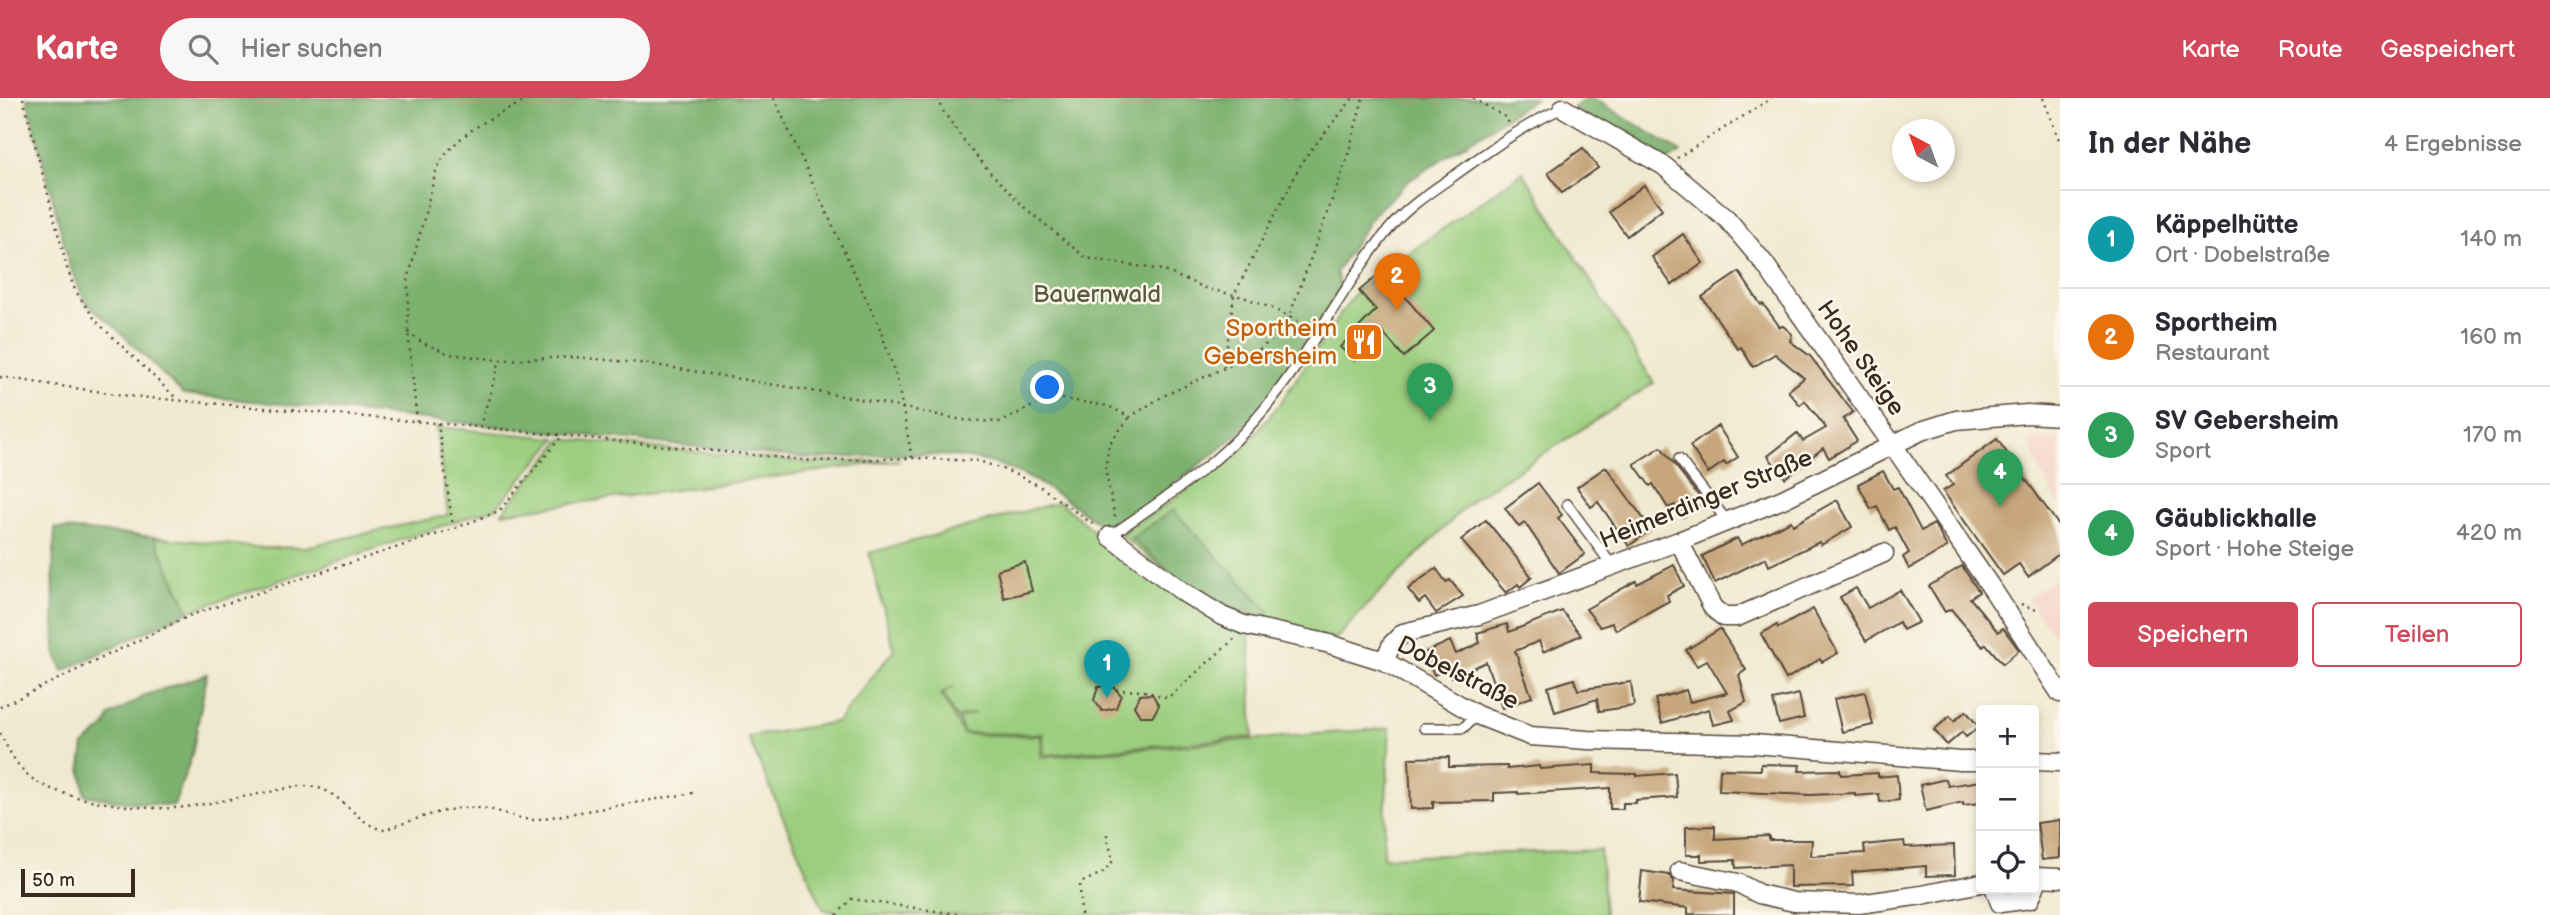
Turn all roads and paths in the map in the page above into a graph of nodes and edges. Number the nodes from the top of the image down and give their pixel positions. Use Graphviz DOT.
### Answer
graph roads {
  1 [pos="23,98"];
  2 [pos="532,98"];
  3 [pos="774,98"];
  4 [pos="938,98"];
  5 [pos="1353,98"];
  6 [pos="1363,98"];
  7 [pos="1473,98"];
  8 [pos="1772,98"];
  9 [pos="2043,98"];
  10 [pos="1563,108"];
  11 [pos="1517,131"];
  12 [pos="2060,142"];
  13 [pos="1664,166"];
  14 [pos="1234,295"];
  15 [pos="1289,317"];
  16 [pos="408,332"];
  17 [pos="1318,332"];
  18 [pos="500,359"];
  19 [pos="1224,367"];
  20 [pos="0,377"];
  21 [pos="177,399"];
  22 [pos="903,407"];
  23 [pos="2060,416"];
  24 [pos="1130,417"];
  25 [pos="417,421"];
  26 [pos="438,423"];
  27 [pos="480,427"];
  28 [pos="562,436"];
  29 [pos="1892,444"];
  30 [pos="912,458"];
  31 [pos="1679,459"];
  32 [pos="1567,504"];
  33 [pos="1727,521"];
  34 [pos="453,529"];
  35 [pos="1114,533"];
  36 [pos="1679,541"];
  37 [pos="1884,553"];
  38 [pos="1611,565"];
  39 [pos="1244,625"];
  40 [pos="1384,661"];
  41 [pos="1116,690"];
  42 [pos="2060,693"];
  43 [pos="0,707"];
  44 [pos="1477,715"];
  45 [pos="1424,728"];
  46 [pos="0,733"];
  47 [pos="1976,761"];
  48 [pos="2039,761"];
  49 [pos="2060,762"];
  50 [pos="693,793"];
  51 [pos="1106,831"];
  52 [pos="1680,871"];
  53 [pos="2039,877"];
  54 [pos="2060,878"];
  55 [pos="1976,884"];
  56 [pos="1997,894"];
  57 [pos="2031,894"];
  58 [pos="837,915"];
  59 [pos="964,915"];
  60 [pos="1081,915"];
  1 -- 21 [label="path"];
  2 -- 16 [label="path"];
  3 -- 22 [label="path"];
  4 -- 14 [label="path"];
  5 -- 14 [label="path"];
  6 -- 15 [label="path"];
  7 -- 11 [label="path"];
  8 -- 13 [label="path"];
  9 -- 12 [label="path"];
  10 -- 11 [label="lane"];
  10 -- 13 [label="street, Hohe Steige"];
  11 -- 17 [label="lane"];
  13 -- 29 [label="street, Hohe Steige"];
  14 -- 15 [label="path"];
  14 -- 19 [label="path"];
  15 -- 17 [label="path"];
  15 -- 19 [label="path"];
  16 -- 18 [label="path"];
  16 -- 25 [label="path"];
  17 -- 35 [label="lane"];
  18 -- 22 [label="path"];
  18 -- 27 [label="path"];
  19 -- 24 [label="path"];
  20 -- 21 [label="path"];
  21 -- 25 [label="path"];
  22 -- 24 [label="path"];
  22 -- 30 [label="path"];
  23 -- 29 [label="street, Heimerdinger Straße"];
  24 -- 35 [label="path"];
  25 -- 26 [label="path"];
  26 -- 27 [label="path"];
  26 -- 34 [label="path"];
  27 -- 28 [label="path"];
  28 -- 30 [label="path"];
  28 -- 34 [label="path"];
  29 -- 33 [label="street, Heimerdinger Straße"];
  29 -- 42 [label="street, Hohe Steige"];
  30 -- 35 [label="path"];
  31 -- 33 [label="lane"];
  32 -- 38 [label="lane"];
  33 -- 36 [label="street, Heimerdinger Straße"];
  34 -- 43 [label="path"];
  35 -- 39 [label="street, Dobelstraße"];
  36 -- 37 [label="street"];
  36 -- 38 [label="street, Heimerdinger Straße"];
  38 -- 40 [label="street, Heimerdinger Straße"];
  39 -- 40 [label="street, Dobelstraße"];
  39 -- 41 [label="path"];
  40 -- 44 [label="street, Dobelstraße"];
  44 -- 45 [label="lane"];
  44 -- 47 [label="street, Dobelstraße"];
  46 -- 50 [label="path"];
  48 -- 49 [label="street"];
  51 -- 60 [label="path"];
  52 -- 55 [label="street"];
  53 -- 54 [label="street"];
  56 -- 57 [label="street"];
  58 -- 59 [label="path"];
}
